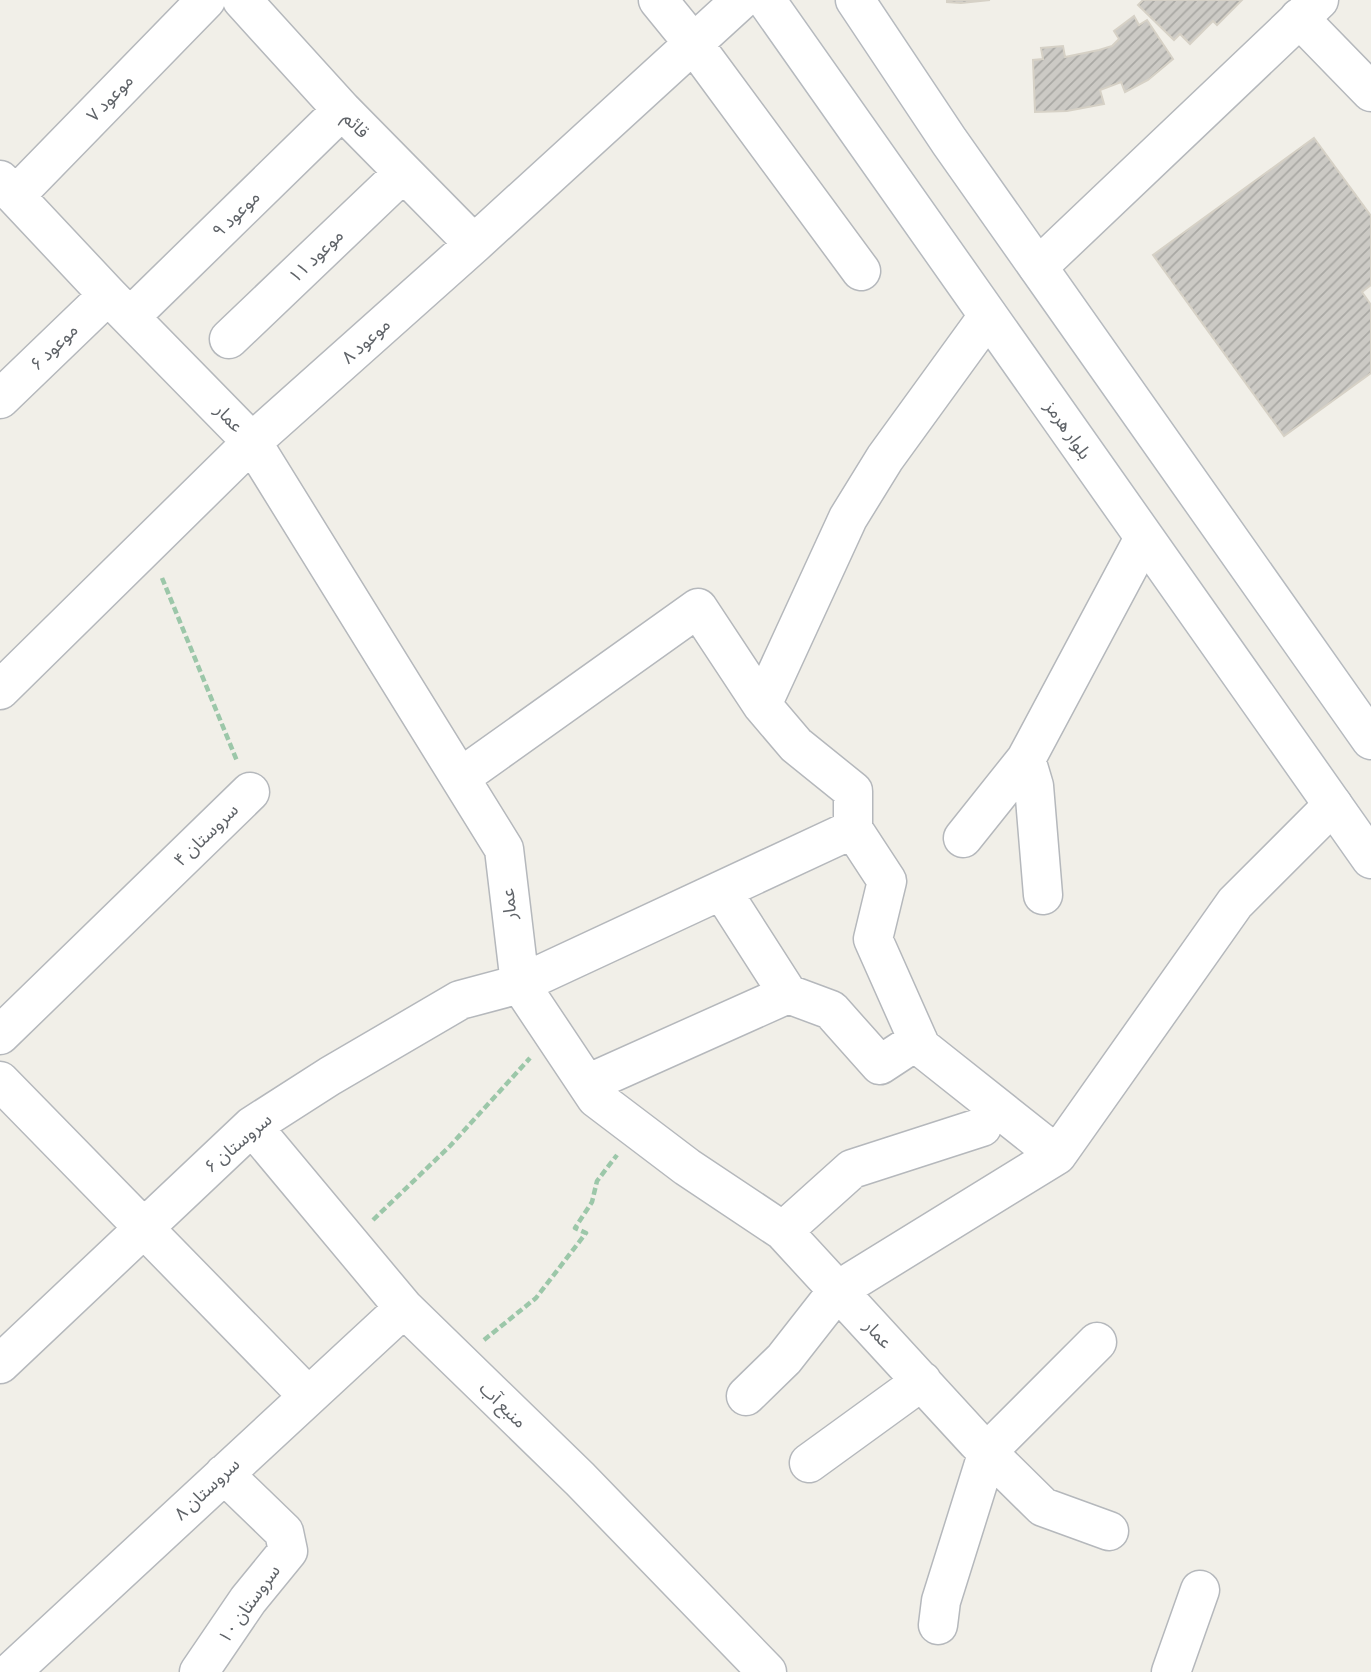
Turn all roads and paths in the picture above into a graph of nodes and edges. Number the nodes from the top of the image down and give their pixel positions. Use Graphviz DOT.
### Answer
graph roads {
  1 [pos="206,0"];
  2 [pos="243,0"];
  3 [pos="658,0"];
  4 [pos="741,0"];
  5 [pos="766,0"];
  6 [pos="855,0"];
  7 [pos="1309,9"];
  8 [pos="694,43"];
  9 [pos="1371,92"];
  10 [pos="342,110"];
  11 [pos="402,173"];
  12 [pos="7,188"];
  13 [pos="474,244"];
  14 [pos="1038,267"];
  15 [pos="862,271"];
  16 [pos="118,306"];
  17 [pos="988,316"];
  18 [pos="229,339"];
  19 [pos="0,399"];
  20 [pos="253,442"];
  21 [pos="1144,538"];
  22 [pos="148,545"];
  23 [pos="0,690"];
  24 [pos="762,705"];
  25 [pos="1371,740"];
  26 [pos="1026,759"];
  27 [pos="461,777"];
  28 [pos="250,792"];
  29 [pos="1333,805"];
  30 [pos="853,830"];
  31 [pos="963,838"];
  32 [pos="1371,859"];
  33 [pos="722,891"];
  34 [pos="1043,895"];
  35 [pos="520,984"];
  36 [pos="788,993"];
  37 [pos="552,1032"];
  38 [pos="0,1035"];
  39 [pos="918,1040"];
  40 [pos="0,1081"];
  41 [pos="587,1084"];
  42 [pos="252,1126"];
  43 [pos="982,1127"];
  44 [pos="636,1129"];
  45 [pos="1057,1155"];
  46 [pos="144,1228"];
  47 [pos="783,1231"];
  48 [pos="350,1243"];
  49 [pos="838,1290"];
  50 [pos="404,1308"];
  51 [pos="1097,1342"];
  52 [pos="458,1361"];
  53 [pos="0,1364"];
  54 [pos="922,1381"];
  55 [pos="308,1396"];
  56 [pos="746,1396"];
  57 [pos="988,1451"];
  58 [pos="809,1464"];
  59 [pos="224,1474"];
  60 [pos="1109,1531"];
  61 [pos="1200,1590"];
  62 [pos="938,1625"];
  63 [pos="11,1672"];
  64 [pos="199,1672"];
  65 [pos="766,1672"];
  66 [pos="1171,1672"];
  1 -- 12 [label="street, موعود ۷"];
  2 -- 10 [label="street, قائم"];
  3 -- 8 [label="street"];
  4 -- 8 [label="street, موعود ۸"];
  5 -- 17 [label="street, بلوار هرمز"];
  6 -- 14 [label="street"];
  7 -- 9 [label="street"];
  7 -- 14 [label="street"];
  8 -- 13 [label="street, موعود ۸"];
  8 -- 15 [label="street"];
  10 -- 11 [label="street, قائم"];
  10 -- 16 [label="street, موعود ۹"];
  11 -- 13 [label="street, قائم"];
  11 -- 18 [label="street, موعود ۱۱"];
  12 -- 16 [label="street, عمار"];
  13 -- 20 [label="street, موعود ۸"];
  14 -- 25 [label="street"];
  16 -- 19 [label="street, موعود ۶"];
  16 -- 20 [label="street, عمار"];
  17 -- 21 [label="street, بلوار هرمز"];
  17 -- 24 [label="street"];
  20 -- 22 [label="street, موعود ۸"];
  20 -- 27 [label="street, عمار"];
  21 -- 26 [label="street"];
  21 -- 29 [label="street, بلوار هرمز"];
  22 -- 23 [label="street, موعود ۸"];
  22 -- 28 [label="path, سروستان ۴"];
  24 -- 27 [label="street"];
  24 -- 30 [label="street"];
  26 -- 31 [label="street"];
  26 -- 34 [label="street"];
  27 -- 35 [label="street, عمار"];
  28 -- 38 [label="street, سروستان ۴"];
  29 -- 32 [label="street, بلوار هرمز"];
  29 -- 45 [label="street"];
  30 -- 33 [label="street, سروستان ۶"];
  30 -- 39 [label="street"];
  33 -- 35 [label="street, سروستان ۶"];
  33 -- 36 [label="street"];
  35 -- 37 [label="street, عمار"];
  35 -- 42 [label="street, سروستان ۶"];
  36 -- 39 [label="street"];
  36 -- 41 [label="street"];
  37 -- 41 [label="street, عمار"];
  37 -- 48 [label="path"];
  39 -- 45 [label="street"];
  40 -- 46 [label="street"];
  41 -- 44 [label="street, عمار"];
  42 -- 46 [label="street, سروستان ۶"];
  42 -- 48 [label="street, منبع آب"];
  43 -- 47 [label="street"];
  44 -- 47 [label="street, عمار"];
  44 -- 52 [label="path"];
  45 -- 49 [label="street"];
  46 -- 53 [label="street, سروستان ۶"];
  46 -- 55 [label="street"];
  47 -- 49 [label="street, عمار"];
  48 -- 50 [label="street, منبع آب"];
  49 -- 54 [label="street, عمار"];
  49 -- 56 [label="street"];
  50 -- 52 [label="street, منبع آب"];
  50 -- 55 [label="street, سروستان ۸"];
  51 -- 57 [label="street"];
  52 -- 65 [label="street, منبع آب"];
  54 -- 57 [label="street, عمار"];
  54 -- 58 [label="street"];
  55 -- 59 [label="street, سروستان ۸"];
  57 -- 60 [label="street, عمار"];
  57 -- 62 [label="street"];
  59 -- 63 [label="street, سروستان ۸"];
  59 -- 64 [label="street, سروستان ۱۰"];
  61 -- 66 [label="street"];
}
